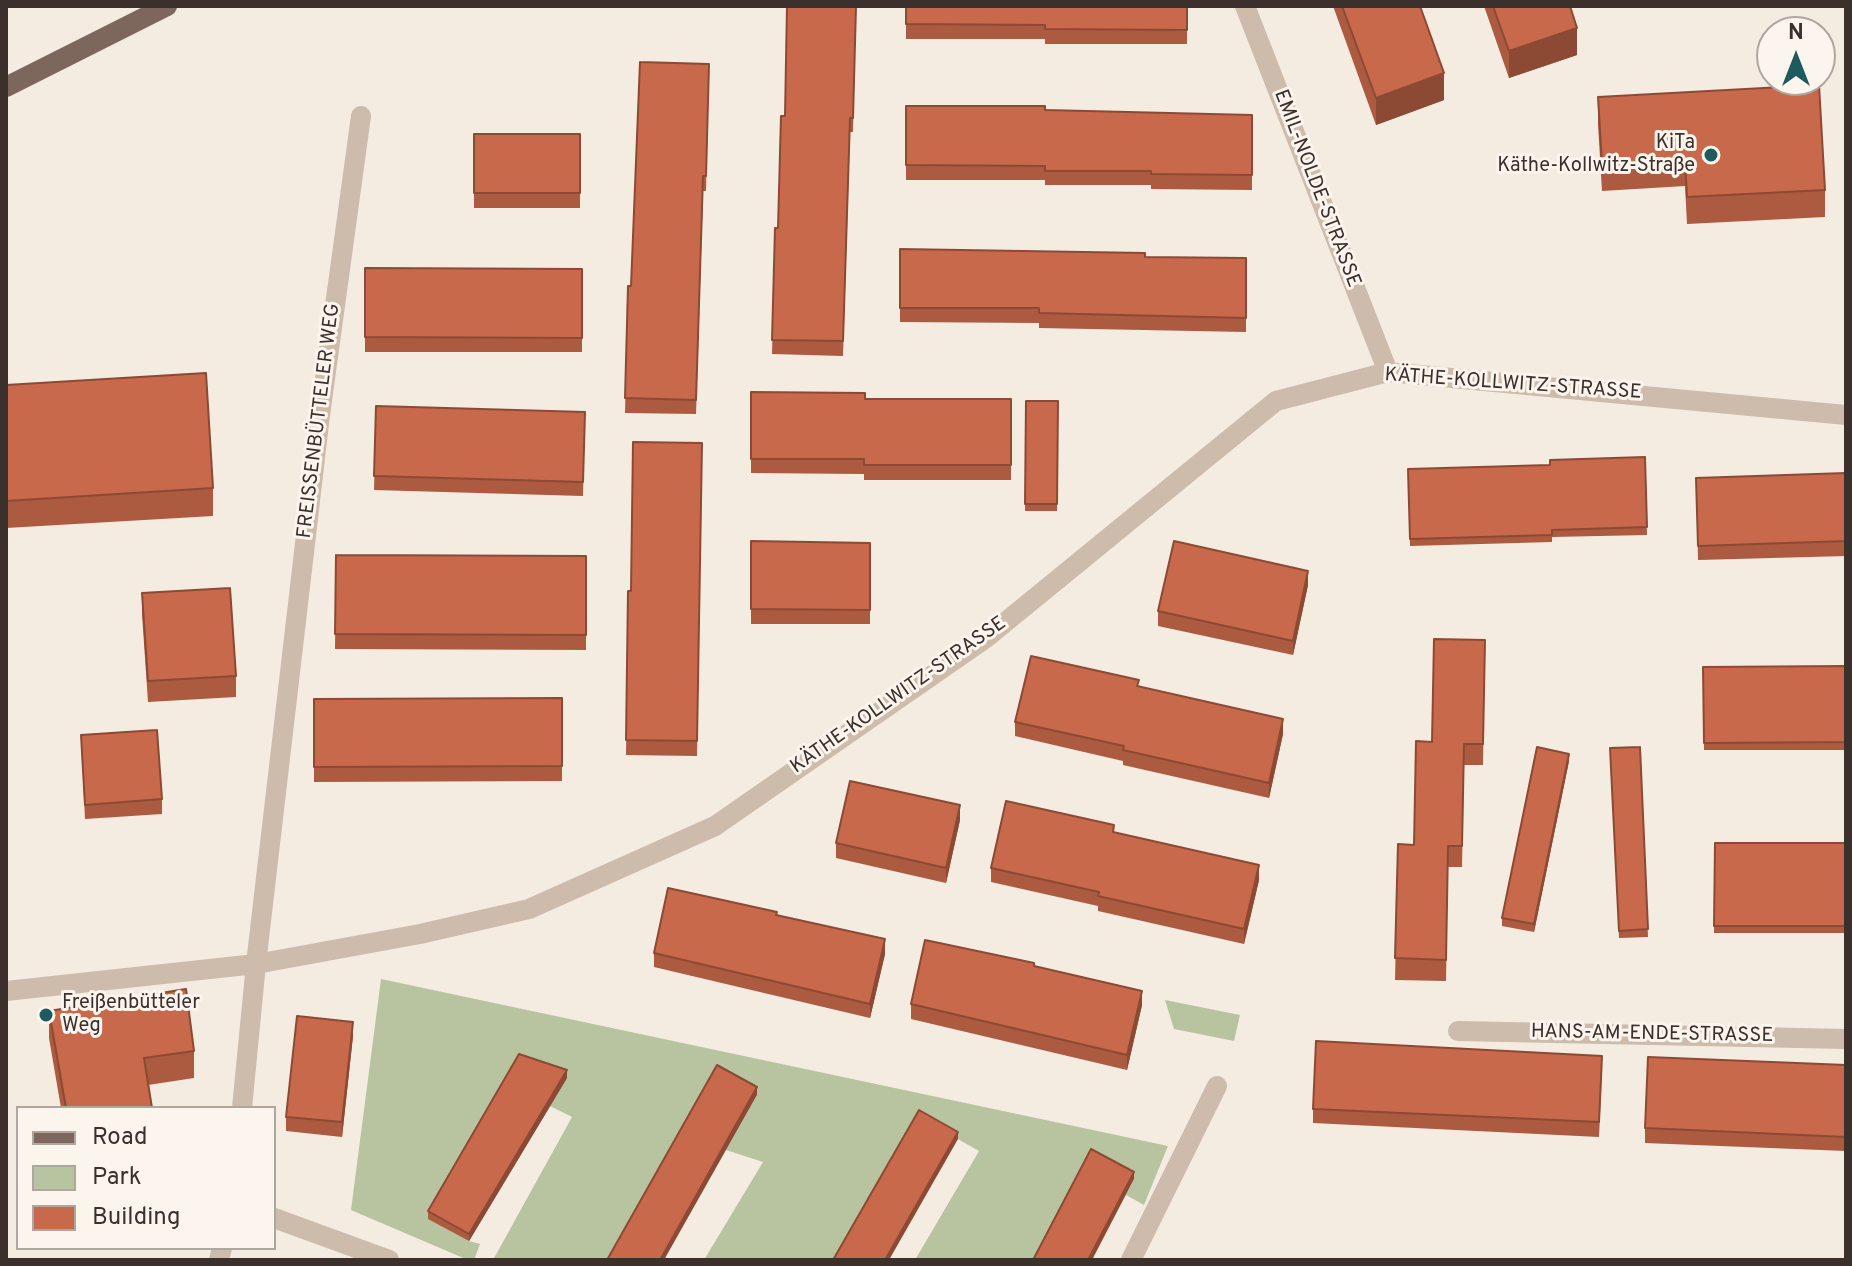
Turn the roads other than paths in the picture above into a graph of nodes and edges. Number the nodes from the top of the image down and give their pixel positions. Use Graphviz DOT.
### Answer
graph roads {
  1 [pos="167,6"];
  2 [pos="1245,6"];
  3 [pos="6,87"];
  4 [pos="361,116"];
  5 [pos="1388,372"];
  6 [pos="1846,415"];
  7 [pos="256,964"];
  8 [pos="6,991"];
  9 [pos="1458,1031"];
  10 [pos="1846,1039"];
  11 [pos="1217,1086"];
  12 [pos="242,1106"];
  13 [pos="276,1219"];
  14 [pos="389,1260"];
  15 [pos="1131,1260"];
  1 -- 3 [label="main road"];
  2 -- 5 [label="street, EMIL-NOLDE-STRASSE"];
  4 -- 7 [label="street, FREISSENBÜTTELER WEG"];
  5 -- 6 [label="street, KÄTHE-KOLLWITZ-STRASSE"];
  5 -- 7 [label="street, KÄTHE-KOLLWITZ-STRASSE"];
  7 -- 8 [label="street, KÄTHE-KOLLWITZ-STRASSE"];
  7 -- 12 [label="street, FREISSENBÜTTELER WEG"];
  9 -- 10 [label="street, HANS-AM-ENDE-STRASSE"];
  11 -- 15 [label="street"];
  13 -- 14 [label="street"];
}
